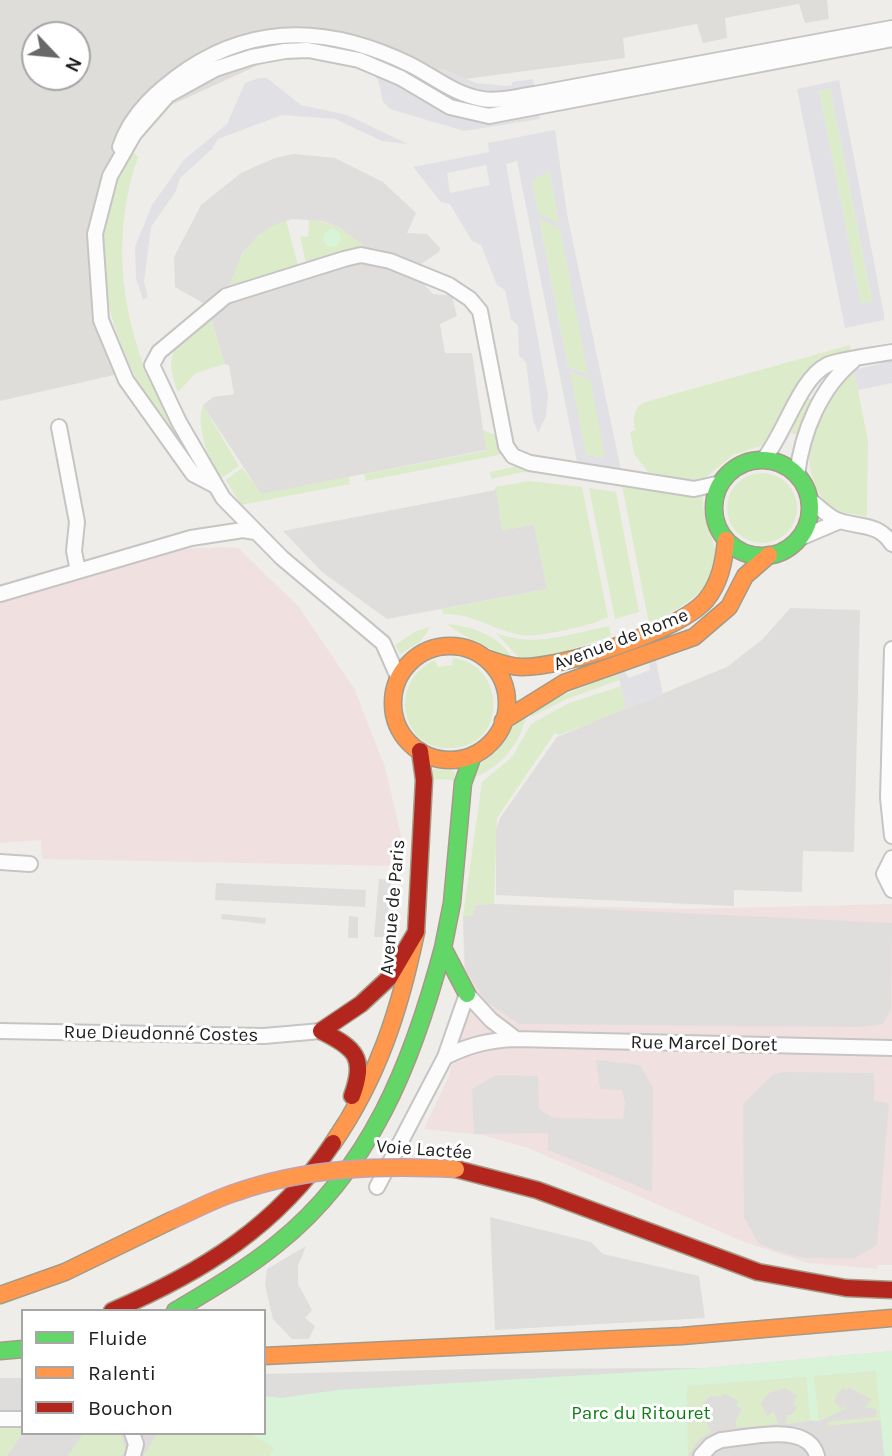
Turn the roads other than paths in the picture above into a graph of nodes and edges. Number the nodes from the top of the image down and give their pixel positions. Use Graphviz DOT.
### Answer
graph roads {
  1 [pos="892,28"];
  2 [pos="892,38"];
  3 [pos="110,176"];
  4 [pos="892,352"];
  5 [pos="854,360"];
  6 [pos="59,427"];
  7 [pos="763,460"];
  8 [pos="797,475"];
  9 [pos="721,483"];
  10 [pos="214,485"];
  11 [pos="809,499"];
  12 [pos="840,521"];
  13 [pos="255,532"];
  14 [pos="800,538"];
  15 [pos="726,540"];
  16 [pos="892,544"];
  17 [pos="768,555"];
  18 [pos="78,571"];
  19 [pos="0,594"];
  20 [pos="892,649"];
  21 [pos="485,658"];
  22 [pos="398,677"];
  23 [pos="503,721"];
  24 [pos="421,751"];
  25 [pos="473,755"];
  26 [pos="892,836"];
  27 [pos="892,858"];
  28 [pos="0,862"];
  29 [pos="30,864"];
  30 [pos="892,890"];
  31 [pos="416,932"];
  32 [pos="443,948"];
  33 [pos="467,994"];
  34 [pos="0,1031"];
  35 [pos="321,1031"];
  36 [pos="516,1039"];
  37 [pos="892,1048"];
  38 [pos="445,1057"];
  39 [pos="321,1161"];
  40 [pos="377,1187"];
  41 [pos="892,1290"];
  42 [pos="0,1295"];
  43 [pos="116,1309"];
  44 [pos="178,1309"];
  45 [pos="892,1318"];
  46 [pos="21,1349"];
  47 [pos="0,1351"];
  48 [pos="266,1356"];
  49 [pos="0,1363"];
  50 [pos="21,1365"];
  51 [pos="0,1419"];
  52 [pos="21,1419"];
  53 [pos="133,1435"];
  54 [pos="133,1456"];
  55 [pos="701,1456"];
  56 [pos="817,1456"];
  1 -- 3 [label="street"];
  2 -- 3 [label="street"];
  3 -- 10 [label="street"];
  4 -- 5 [label="street"];
  5 -- 7 [label="street"];
  5 -- 8 [label="street"];
  6 -- 18 [label="street"];
  7 -- 8 [label="main road"];
  7 -- 9 [label="main road"];
  8 -- 11 [label="main road"];
  9 -- 10 [label="street"];
  9 -- 15 [label="main road"];
  10 -- 13 [label="street"];
  11 -- 12 [label="street"];
  11 -- 14 [label="main road"];
  12 -- 14 [label="street"];
  12 -- 16 [label="street"];
  13 -- 18 [label="street"];
  13 -- 22 [label="street"];
  14 -- 17 [label="main road"];
  15 -- 17 [label="main road"];
  15 -- 21 [label="main road, Avenue de Rome"];
  17 -- 23 [label="main road, Avenue de Rome"];
  18 -- 19 [label="street"];
  20 -- 26 [label="street"];
  21 -- 22 [label="main road"];
  21 -- 23 [label="main road"];
  22 -- 24 [label="main road"];
  23 -- 25 [label="main road"];
  24 -- 25 [label="main road"];
  24 -- 31 [label="main road, Avenue de Paris"];
  25 -- 32 [label="main road"];
  27 -- 30 [label="street"];
  28 -- 29 [label="street"];
  31 -- 35 [label="main road"];
  31 -- 39 [label="main road, Avenue de Paris"];
  32 -- 33 [label="main road"];
  32 -- 44 [label="main road"];
  33 -- 36 [label="street"];
  33 -- 38 [label="street"];
  34 -- 35 [label="street, Rue Dieudonné Costes"];
  35 -- 39 [label="main road"];
  36 -- 37 [label="street, Rue Marcel Doret"];
  36 -- 38 [label="street, Rue Marcel Doret"];
  38 -- 40 [label="street"];
  39 -- 43 [label="main road, Avenue de Paris"];
  41 -- 42 [label="main road, Voie Lactée, bridge"];
  45 -- 48 [label="main road"];
  46 -- 47 [label="main road"];
  49 -- 50 [label="main road"];
  51 -- 52 [label="street"];
  53 -- 54 [label="street"];
  55 -- 56 [label="street"];
}
